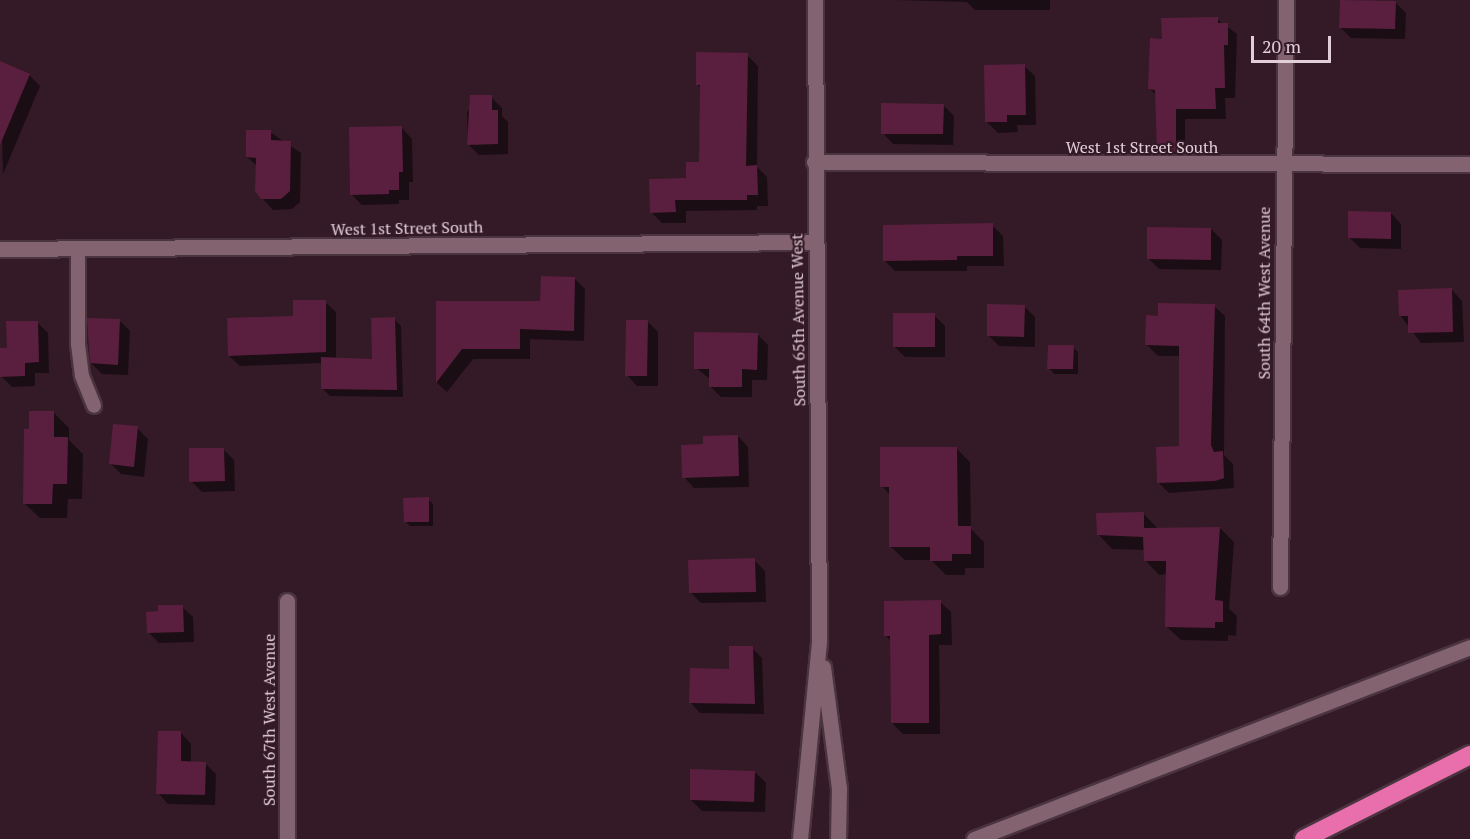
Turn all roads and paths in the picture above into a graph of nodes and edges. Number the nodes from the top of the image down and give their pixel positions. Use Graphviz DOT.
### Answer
graph roads {
  1 [pos="815,0"];
  2 [pos="1286,0"];
  3 [pos="814,162"];
  4 [pos="1470,164"];
  5 [pos="1283,166"];
  6 [pos="815,242"];
  7 [pos="0,249"];
  8 [pos="78,249"];
  9 [pos="94,406"];
  10 [pos="1280,587"];
  11 [pos="288,602"];
  12 [pos="819,640"];
  13 [pos="1470,647"];
  14 [pos="1470,755"];
  15 [pos="287,839"];
  16 [pos="800,839"];
  17 [pos="838,839"];
  18 [pos="974,839"];
  19 [pos="1304,839"];
  1 -- 3 [label="street, South 65th Avenue West"];
  2 -- 5 [label="street, South 64th West Avenue"];
  3 -- 5 [label="street, West 1st Street South"];
  3 -- 6 [label="street, South 65th Avenue West"];
  4 -- 5 [label="street, West 1st Street South"];
  5 -- 10 [label="street, South 64th West Avenue"];
  6 -- 8 [label="street, West 1st Street South"];
  6 -- 12 [label="street, South 65th Avenue West"];
  7 -- 8 [label="street, West 1st Street South"];
  8 -- 9 [label="lane"];
  11 -- 15 [label="street, South 67th West Avenue"];
  12 -- 16 [label="street, South 65th Avenue West"];
  12 -- 17 [label="street, South 65th Avenue West"];
  13 -- 18 [label="street"];
  14 -- 19 [label="highway"];
}
